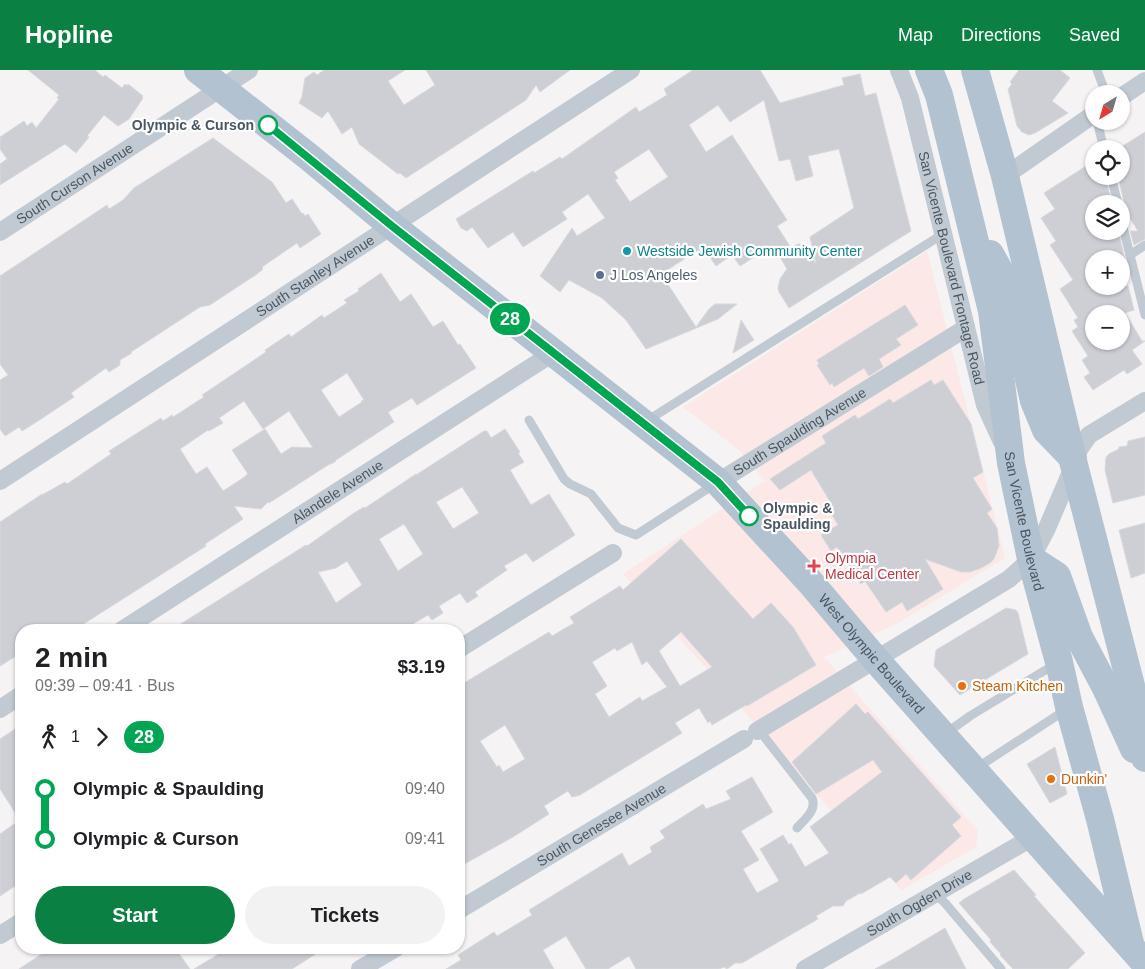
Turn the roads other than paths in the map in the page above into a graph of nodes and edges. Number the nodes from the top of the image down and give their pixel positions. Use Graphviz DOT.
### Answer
graph roads {
  1 [pos="198,70"];
  2 [pos="249,70"];
  3 [pos="631,70"];
  4 [pos="899,70"];
  5 [pos="929,70"];
  6 [pos="975,70"];
  7 [pos="1097,70"];
  8 [pos="1145,81"];
  9 [pos="1103,85"];
  10 [pos="221,88"];
  11 [pos="1130,91"];
  12 [pos="1085,120"];
  13 [pos="1005,176"];
  14 [pos="968,213"];
  15 [pos="392,226"];
  16 [pos="0,232"];
  17 [pos="943,234"];
  18 [pos="1145,245"];
  19 [pos="1130,255"];
  20 [pos="1145,315"];
  21 [pos="966,328"];
  22 [pos="553,353"];
  23 [pos="1145,401"];
  24 [pos="528,420"];
  25 [pos="643,424"];
  26 [pos="1073,461"];
  27 [pos="1011,463"];
  28 [pos="0,481"];
  29 [pos="718,482"];
  30 [pos="613,553"];
  31 [pos="1031,559"];
  32 [pos="131,624"];
  33 [pos="465,645"];
  34 [pos="876,660"];
  35 [pos="1059,662"];
  36 [pos="15,699"];
  37 [pos="1141,706"];
  38 [pos="1069,707"];
  39 [pos="0,709"];
  40 [pos="753,734"];
  41 [pos="943,735"];
  42 [pos="1145,758"];
  43 [pos="974,770"];
  44 [pos="1145,773"];
  45 [pos="798,828"];
  46 [pos="1033,837"];
  47 [pos="935,894"];
  48 [pos="465,906"];
  49 [pos="15,926"];
  50 [pos="0,935"];
  51 [pos="386,954"];
  52 [pos="1137,959"];
  53 [pos="360,969"];
  54 [pos="805,969"];
  55 [pos="1001,969"];
  1 -- 10 [label="main road, West Olympic Boulevard"];
  2 -- 10 [label="street, South Curson Avenue"];
  3 -- 15 [label="street, South Stanley Avenue"];
  4 -- 17 [label="street, San Vicente Boulevard Frontage Road"];
  5 -- 14 [label="main road, San Vicente Boulevard"];
  6 -- 13 [label="main road"];
  7 -- 9 [label="lane"];
  8 -- 11 [label="street"];
  10 -- 15 [label="main road, West Olympic Boulevard"];
  10 -- 16 [label="street, South Curson Avenue"];
  12 -- 13 [label="street"];
  13 -- 26 [label="main road"];
  14 -- 26 [label="main road"];
  14 -- 27 [label="main road, San Vicente Boulevard"];
  15 -- 22 [label="main road, West Olympic Boulevard"];
  15 -- 28 [label="street, South Stanley Avenue"];
  17 -- 21 [label="street, San Vicente Boulevard Frontage Road"];
  17 -- 25 [label="lane"];
  18 -- 19 [label="lane"];
  19 -- 20 [label="lane"];
  21 -- 27 [label="street, San Vicente Boulevard Frontage Road"];
  21 -- 29 [label="street, South Spaulding Avenue"];
  22 -- 25 [label="main road, West Olympic Boulevard"];
  22 -- 32 [label="street, Alandele Avenue"];
  23 -- 26 [label="street, South Genesee Avenue"];
  24 -- 29 [label="lane, South Spaulding Avenue"];
  25 -- 29 [label="main road, West Olympic Boulevard"];
  26 -- 31 [label="street, South Genesee Avenue"];
  26 -- 37 [label="main road"];
  27 -- 31 [label="main road, San Vicente Boulevard"];
  29 -- 34 [label="main road, West Olympic Boulevard"];
  30 -- 33 [label="street"];
  31 -- 34 [label="street, South Genesee Avenue"];
  31 -- 35 [label="main road, San Vicente Boulevard"];
  31 -- 44 [label="main road"];
  34 -- 40 [label="street, South Genesee Avenue"];
  34 -- 41 [label="main road, West Olympic Boulevard"];
  35 -- 38 [label="main road, San Vicente Boulevard"];
  35 -- 41 [label="lane"];
  36 -- 39 [label="street"];
  37 -- 42 [label="main road"];
  38 -- 43 [label="lane"];
  38 -- 52 [label="main road, San Vicente Boulevard"];
  40 -- 45 [label="lane"];
  40 -- 48 [label="street, South Genesee Avenue"];
  41 -- 43 [label="main road, West Olympic Boulevard"];
  43 -- 46 [label="main road, West Olympic Boulevard"];
  46 -- 47 [label="street, South Ogden Drive"];
  46 -- 52 [label="main road, West Olympic Boulevard"];
  47 -- 54 [label="street, South Ogden Drive"];
  47 -- 55 [label="lane"];
  49 -- 50 [label="street"];
  51 -- 53 [label="street"];
}
